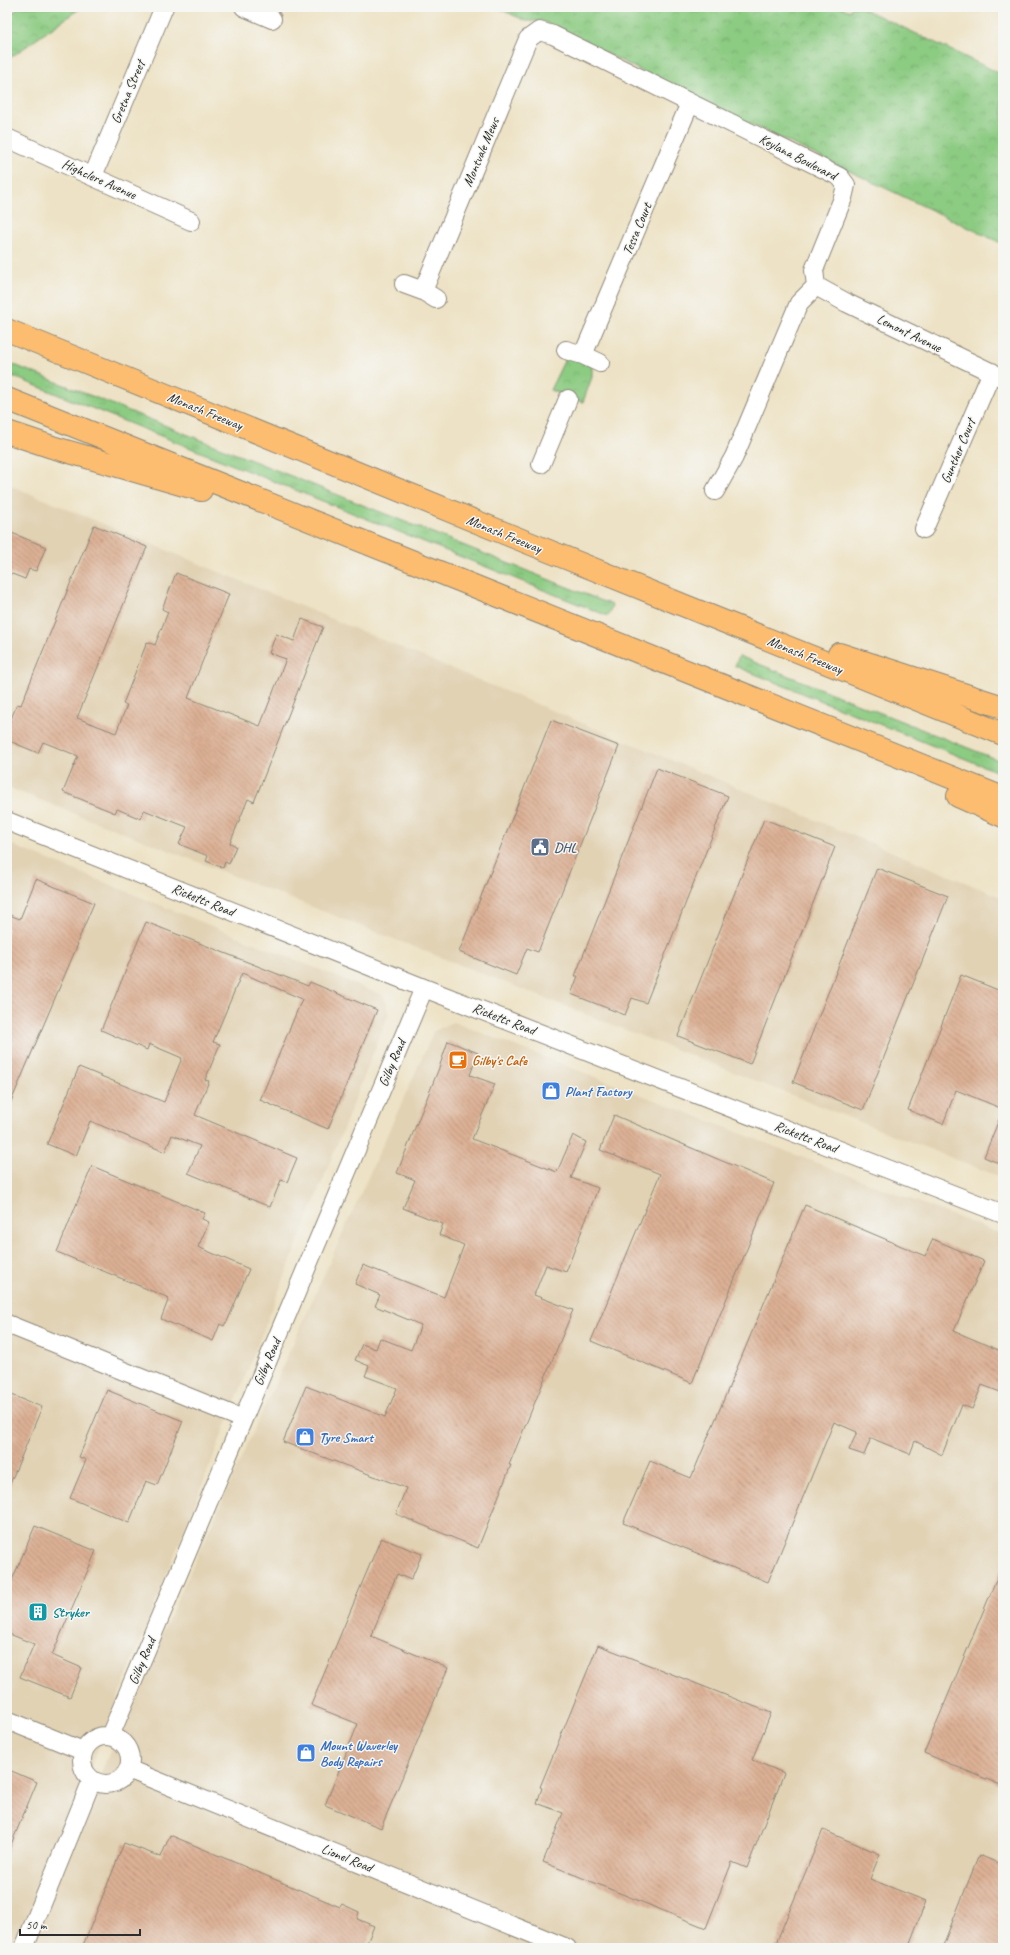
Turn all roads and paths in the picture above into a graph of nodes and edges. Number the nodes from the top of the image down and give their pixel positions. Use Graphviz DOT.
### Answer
graph roads {
  1 [pos="164,7"];
  2 [pos="244,7"];
  3 [pos="272,19"];
  4 [pos="553,35"];
  5 [pos="690,103"];
  6 [pos="7,138"];
  7 [pos="93,176"];
  8 [pos="191,221"];
  9 [pos="404,284"];
  10 [pos="816,286"];
  11 [pos="7,320"];
  12 [pos="7,330"];
  13 [pos="54,348"];
  14 [pos="566,350"];
  15 [pos="583,355"];
  16 [pos="600,363"];
  17 [pos="998,375"];
  18 [pos="7,399"];
  19 [pos="568,399"];
  20 [pos="7,432"];
  21 [pos="541,464"];
  22 [pos="715,491"];
  23 [pos="312,522"];
  24 [pos="924,529"];
  25 [pos="663,598"];
  26 [pos="618,644"];
  27 [pos="1003,707"];
  28 [pos="1003,734"];
  29 [pos="1003,798"];
  30 [pos="1003,816"];
  31 [pos="7,821"];
  32 [pos="424,988"];
  33 [pos="1003,1214"];
  34 [pos="7,1324"];
  35 [pos="243,1419"];
  36 [pos="7,1720"];
  37 [pos="110,1736"];
  38 [pos="83,1751"];
  39 [pos="128,1769"];
  40 [pos="92,1780"];
  41 [pos="24,1948"];
  42 [pos="567,1948"];
  1 -- 7 [label="street, Gretna Street"];
  2 -- 3 [label="street"];
  4 -- 5 [label="street, Keylana Boulevard"];
  4 -- 9 [label="street, Montvale Mews"];
  5 -- 10 [label="street, Keylana Boulevard"];
  5 -- 15 [label="street, Tessa Court"];
  6 -- 7 [label="street, Highclere Avenue"];
  7 -- 8 [label="street, Highclere Avenue"];
  10 -- 17 [label="street, Lemont Avenue"];
  10 -- 22 [label="street"];
  11 -- 13 [label="highway"];
  12 -- 13 [label="highway, Monash Freeway"];
  13 -- 25 [label="highway, Monash Freeway"];
  14 -- 15 [label="street"];
  15 -- 16 [label="street"];
  17 -- 24 [label="street, Gunther Court"];
  18 -- 23 [label="highway"];
  19 -- 21 [label="street"];
  20 -- 23 [label="highway"];
  23 -- 26 [label="highway"];
  25 -- 27 [label="highway"];
  25 -- 28 [label="highway, Monash Freeway"];
  26 -- 29 [label="highway"];
  26 -- 30 [label="highway"];
  31 -- 32 [label="street, Ricketts Road"];
  32 -- 33 [label="street, Ricketts Road"];
  32 -- 35 [label="street, Gilby Road"];
  34 -- 35 [label="street"];
  35 -- 37 [label="street, Gilby Road"];
  36 -- 38 [label="street"];
  37 -- 38 [label="street"];
  37 -- 39 [label="street"];
  38 -- 40 [label="street"];
  39 -- 40 [label="street"];
  39 -- 42 [label="street, Lionel Road"];
  40 -- 41 [label="street"];
}
